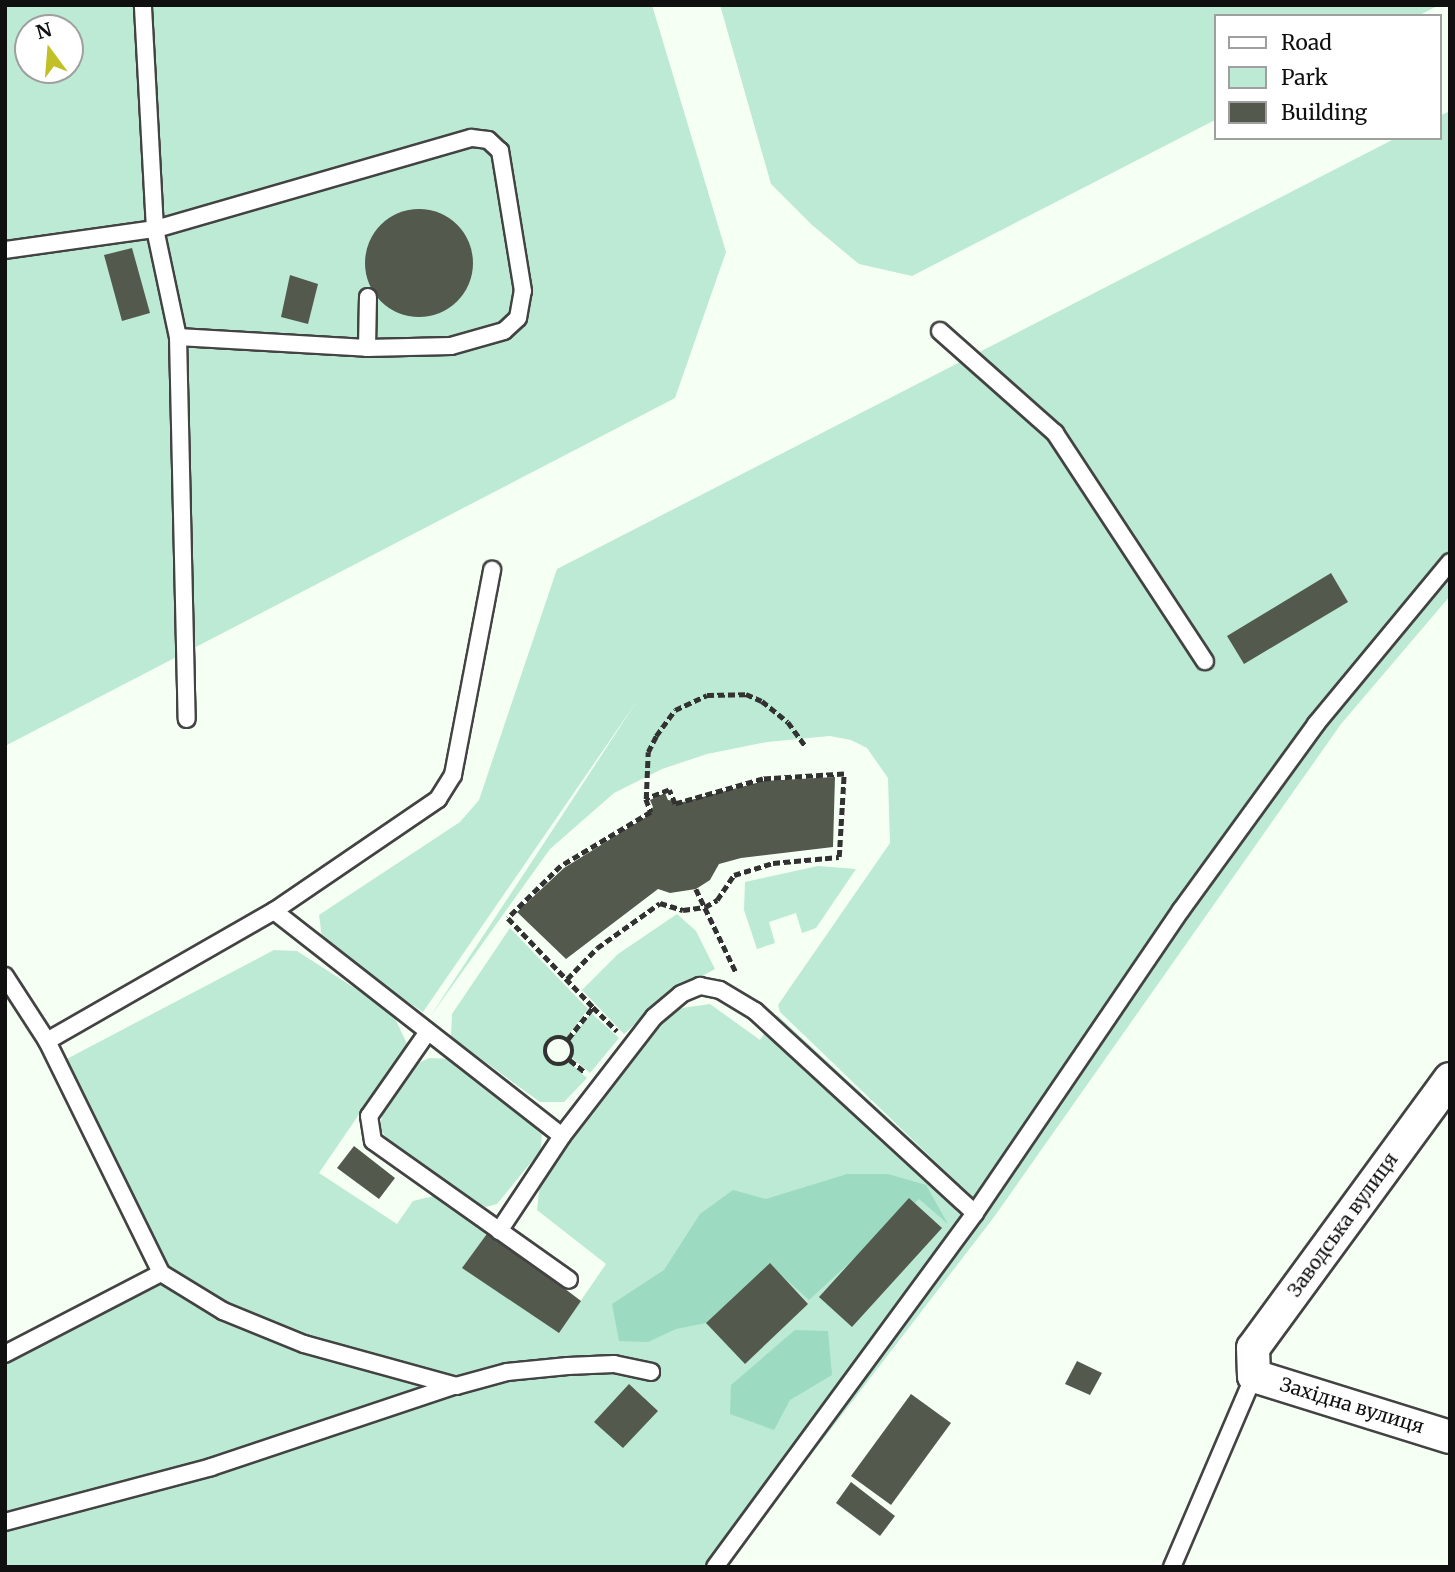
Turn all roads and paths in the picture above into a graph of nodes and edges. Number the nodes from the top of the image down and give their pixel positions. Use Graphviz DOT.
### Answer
graph roads {
  1 [pos="143,5"];
  2 [pos="155,229"];
  3 [pos="5,250"];
  4 [pos="368,297"];
  5 [pos="940,331"];
  6 [pos="178,337"];
  7 [pos="367,348"];
  8 [pos="1450,562"];
  9 [pos="492,570"];
  10 [pos="1205,661"];
  11 [pos="187,719"];
  12 [pos="806,747"];
  13 [pos="646,799"];
  14 [pos="696,889"];
  15 [pos="705,907"];
  16 [pos="274,911"];
  17 [pos="5,976"];
  18 [pos="567,979"];
  19 [pos="593,1007"];
  20 [pos="755,1011"];
  21 [pos="427,1033"];
  22 [pos="568,1039"];
  23 [pos="47,1041"];
  24 [pos="632,1046"];
  25 [pos="1450,1079"];
  26 [pos="562,1136"];
  27 [pos="975,1213"];
  28 [pos="499,1231"];
  29 [pos="161,1273"];
  30 [pos="569,1280"];
  31 [pos="5,1354"];
  32 [pos="651,1372"];
  33 [pos="1254,1376"];
  34 [pos="456,1385"];
  35 [pos="1450,1437"];
  36 [pos="5,1522"];
  37 [pos="715,1567"];
  38 [pos="1172,1567"];
  1 -- 2 [label="lane"];
  2 -- 3 [label="lane"];
  2 -- 6 [label="lane"];
  2 -- 7 [label="lane"];
  4 -- 7 [label="lane"];
  5 -- 10 [label="lane"];
  6 -- 7 [label="lane"];
  6 -- 11 [label="lane"];
  8 -- 27 [label="lane"];
  9 -- 16 [label="lane"];
  12 -- 13 [label="path"];
  13 -- 15 [label="path"];
  13 -- 18 [label="path"];
  14 -- 15 [label="path"];
  15 -- 18 [label="path"];
  15 -- 20 [label="path"];
  16 -- 21 [label="lane"];
  16 -- 23 [label="lane"];
  17 -- 23 [label="lane"];
  18 -- 19 [label="path"];
  19 -- 22 [label="path"];
  19 -- 24 [label="path"];
  20 -- 24 [label="lane"];
  20 -- 27 [label="lane"];
  21 -- 26 [label="lane"];
  21 -- 28 [label="lane"];
  22 -- 22 [label="path"];
  23 -- 29 [label="lane"];
  24 -- 26 [label="lane"];
  25 -- 33 [label="street, Заводська вулиця"];
  26 -- 28 [label="lane"];
  27 -- 37 [label="lane"];
  28 -- 30 [label="lane"];
  29 -- 31 [label="lane"];
  29 -- 34 [label="lane"];
  32 -- 34 [label="lane"];
  33 -- 35 [label="street, Західна вулиця"];
  33 -- 38 [label="lane"];
  34 -- 36 [label="lane"];
}
